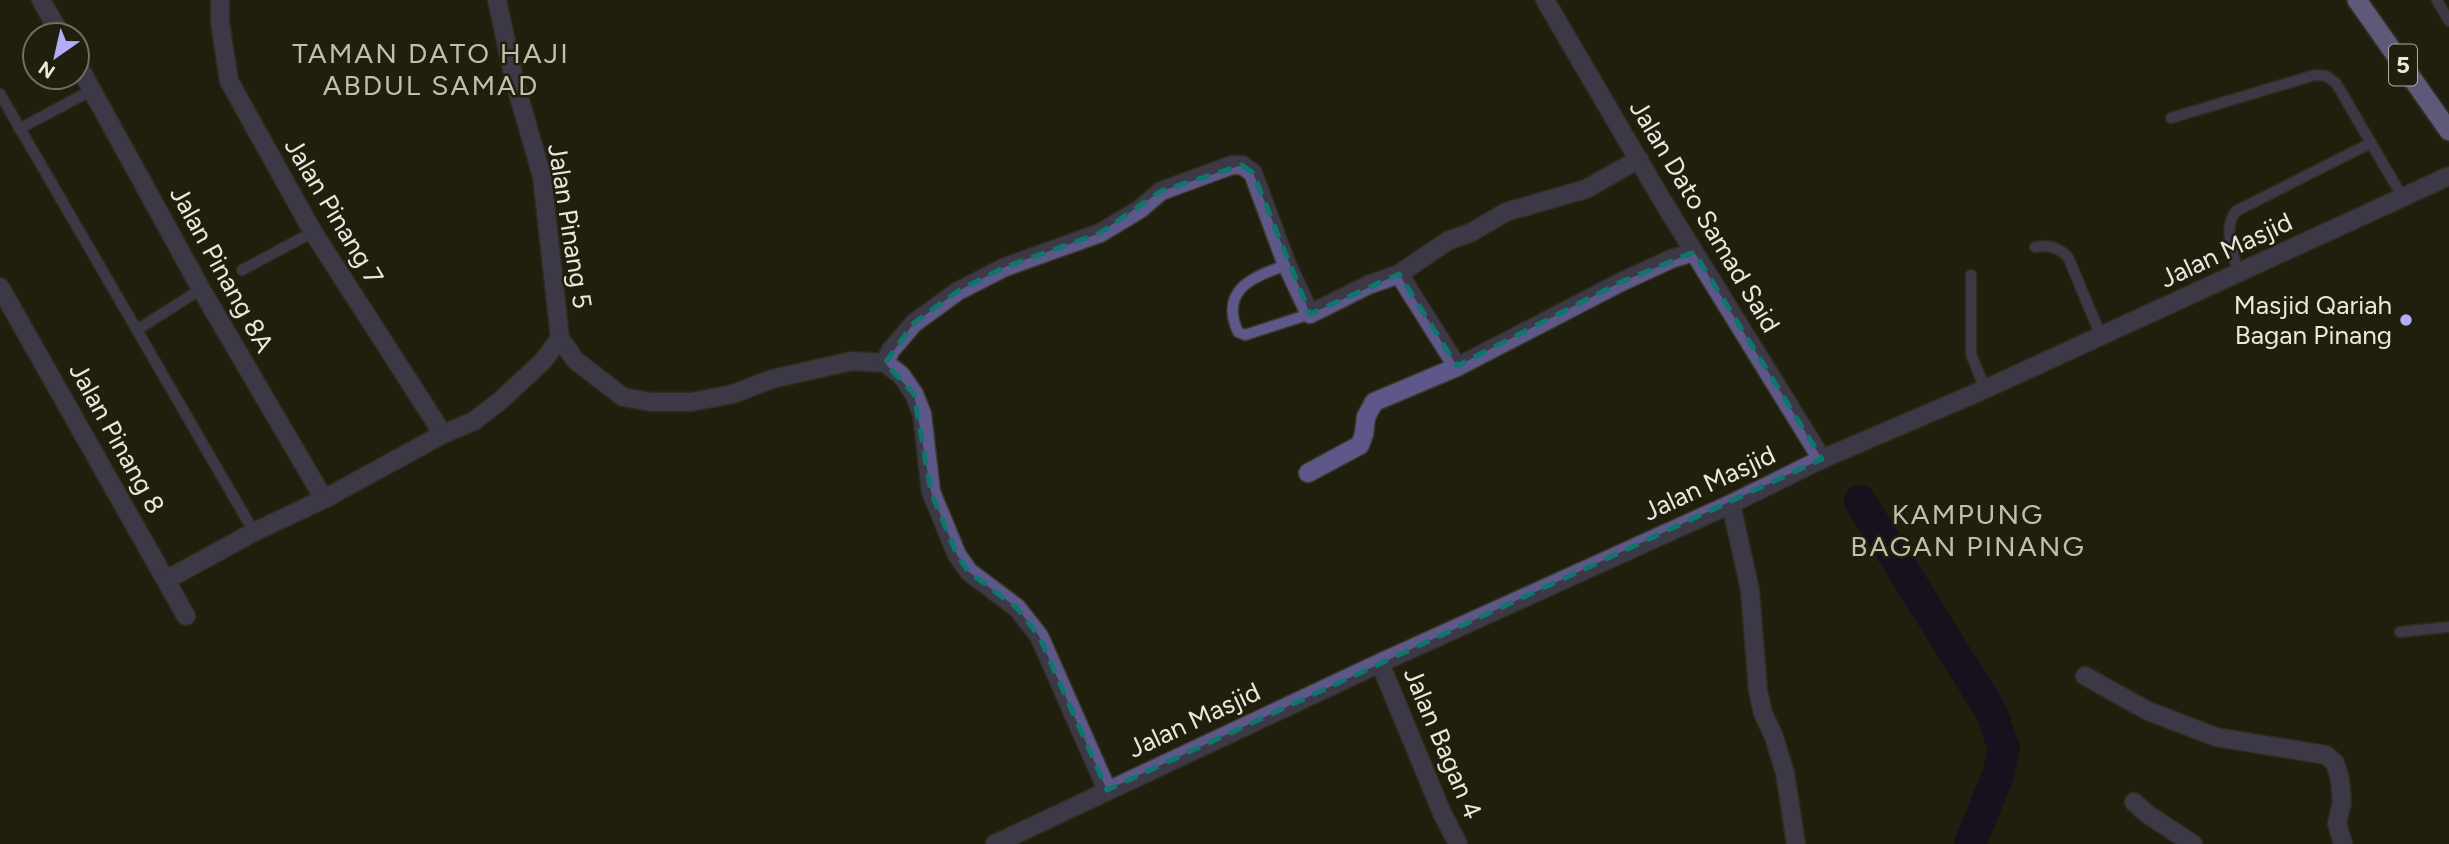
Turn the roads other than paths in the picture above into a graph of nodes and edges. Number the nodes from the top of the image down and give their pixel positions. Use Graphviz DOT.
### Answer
graph roads {
  1 [pos="41,0"];
  2 [pos="220,0"];
  3 [pos="497,0"];
  4 [pos="2357,0"];
  5 [pos="2437,0"];
  6 [pos="1551,2"];
  7 [pos="53,21"];
  8 [pos="2449,21"];
  9 [pos="92,90"];
  10 [pos="0,94"];
  11 [pos="2171,118"];
  12 [pos="19,129"];
  13 [pos="2449,131"];
  14 [pos="2371,143"];
  15 [pos="1639,159"];
  16 [pos="2449,176"];
  17 [pos="2403,198"];
  18 [pos="313,232"];
  19 [pos="2035,247"];
  20 [pos="1694,252"];
  21 [pos="1287,265"];
  22 [pos="242,270"];
  23 [pos="1399,274"];
  24 [pos="2238,274"];
  25 [pos="1971,275"];
  26 [pos="0,288"];
  27 [pos="201,289"];
  28 [pos="1310,314"];
  29 [pos="136,330"];
  30 [pos="2101,336"];
  31 [pos="560,338"];
  32 [pos="885,363"];
  33 [pos="1457,366"];
  34 [pos="1985,389"];
  35 [pos="443,434"];
  36 [pos="1822,459"];
  37 [pos="1308,473"];
  38 [pos="324,499"];
  39 [pos="1731,504"];
  40 [pos="254,532"];
  41 [pos="166,580"];
  42 [pos="186,616"];
  43 [pos="2449,627"];
  44 [pos="2400,632"];
  45 [pos="1380,663"];
  46 [pos="2085,676"];
  47 [pos="1107,790"];
  48 [pos="2134,802"];
  49 [pos="995,844"];
  50 [pos="1458,844"];
  51 [pos="1796,844"];
  52 [pos="2193,844"];
  53 [pos="2343,844"];
  1 -- 7 [label="street"];
  2 -- 18 [label="street, Jalan Pinang 7"];
  3 -- 31 [label="street, Jalan Pinang 5"];
  4 -- 13 [label="highway, 5"];
  5 -- 8 [label="lane"];
  6 -- 15 [label="street, Jalan Dato Samad Said"];
  9 -- 12 [label="lane"];
  9 -- 27 [label="street, Jalan Pinang 8A"];
  10 -- 12 [label="lane"];
  11 -- 14 [label="lane"];
  12 -- 29 [label="lane"];
  14 -- 17 [label="lane"];
  14 -- 24 [label="lane"];
  15 -- 20 [label="street, Jalan Dato Samad Said"];
  15 -- 23 [label="street"];
  16 -- 17 [label="street, Jalan Masjid"];
  17 -- 24 [label="street, Jalan Masjid"];
  18 -- 22 [label="lane"];
  18 -- 35 [label="street, Jalan Pinang 7"];
  19 -- 30 [label="lane"];
  20 -- 33 [label="street"];
  20 -- 36 [label="street, Jalan Dato Samad Said"];
  21 -- 28 [label="street"];
  21 -- 28 [label="lane"];
  21 -- 32 [label="street"];
  23 -- 28 [label="street"];
  23 -- 33 [label="street"];
  24 -- 30 [label="street, Jalan Masjid"];
  25 -- 34 [label="lane"];
  26 -- 41 [label="street, Jalan Pinang 8"];
  27 -- 29 [label="lane"];
  27 -- 38 [label="street, Jalan Pinang 8A"];
  29 -- 40 [label="lane"];
  30 -- 34 [label="street, Jalan Masjid"];
  31 -- 32 [label="street"];
  31 -- 35 [label="street"];
  32 -- 47 [label="street"];
  33 -- 37 [label="street"];
  34 -- 36 [label="street, Jalan Masjid"];
  35 -- 38 [label="street"];
  36 -- 39 [label="street, Jalan Masjid"];
  38 -- 40 [label="street"];
  39 -- 45 [label="street, Jalan Masjid"];
  39 -- 51 [label="street"];
  40 -- 41 [label="street"];
  41 -- 42 [label="street, Jalan Pinang 8"];
  43 -- 44 [label="lane"];
  45 -- 47 [label="street, Jalan Masjid"];
  45 -- 50 [label="street, Jalan Bagan 4"];
  46 -- 53 [label="street"];
  47 -- 49 [label="street, Jalan Masjid"];
  48 -- 52 [label="street"];
}
